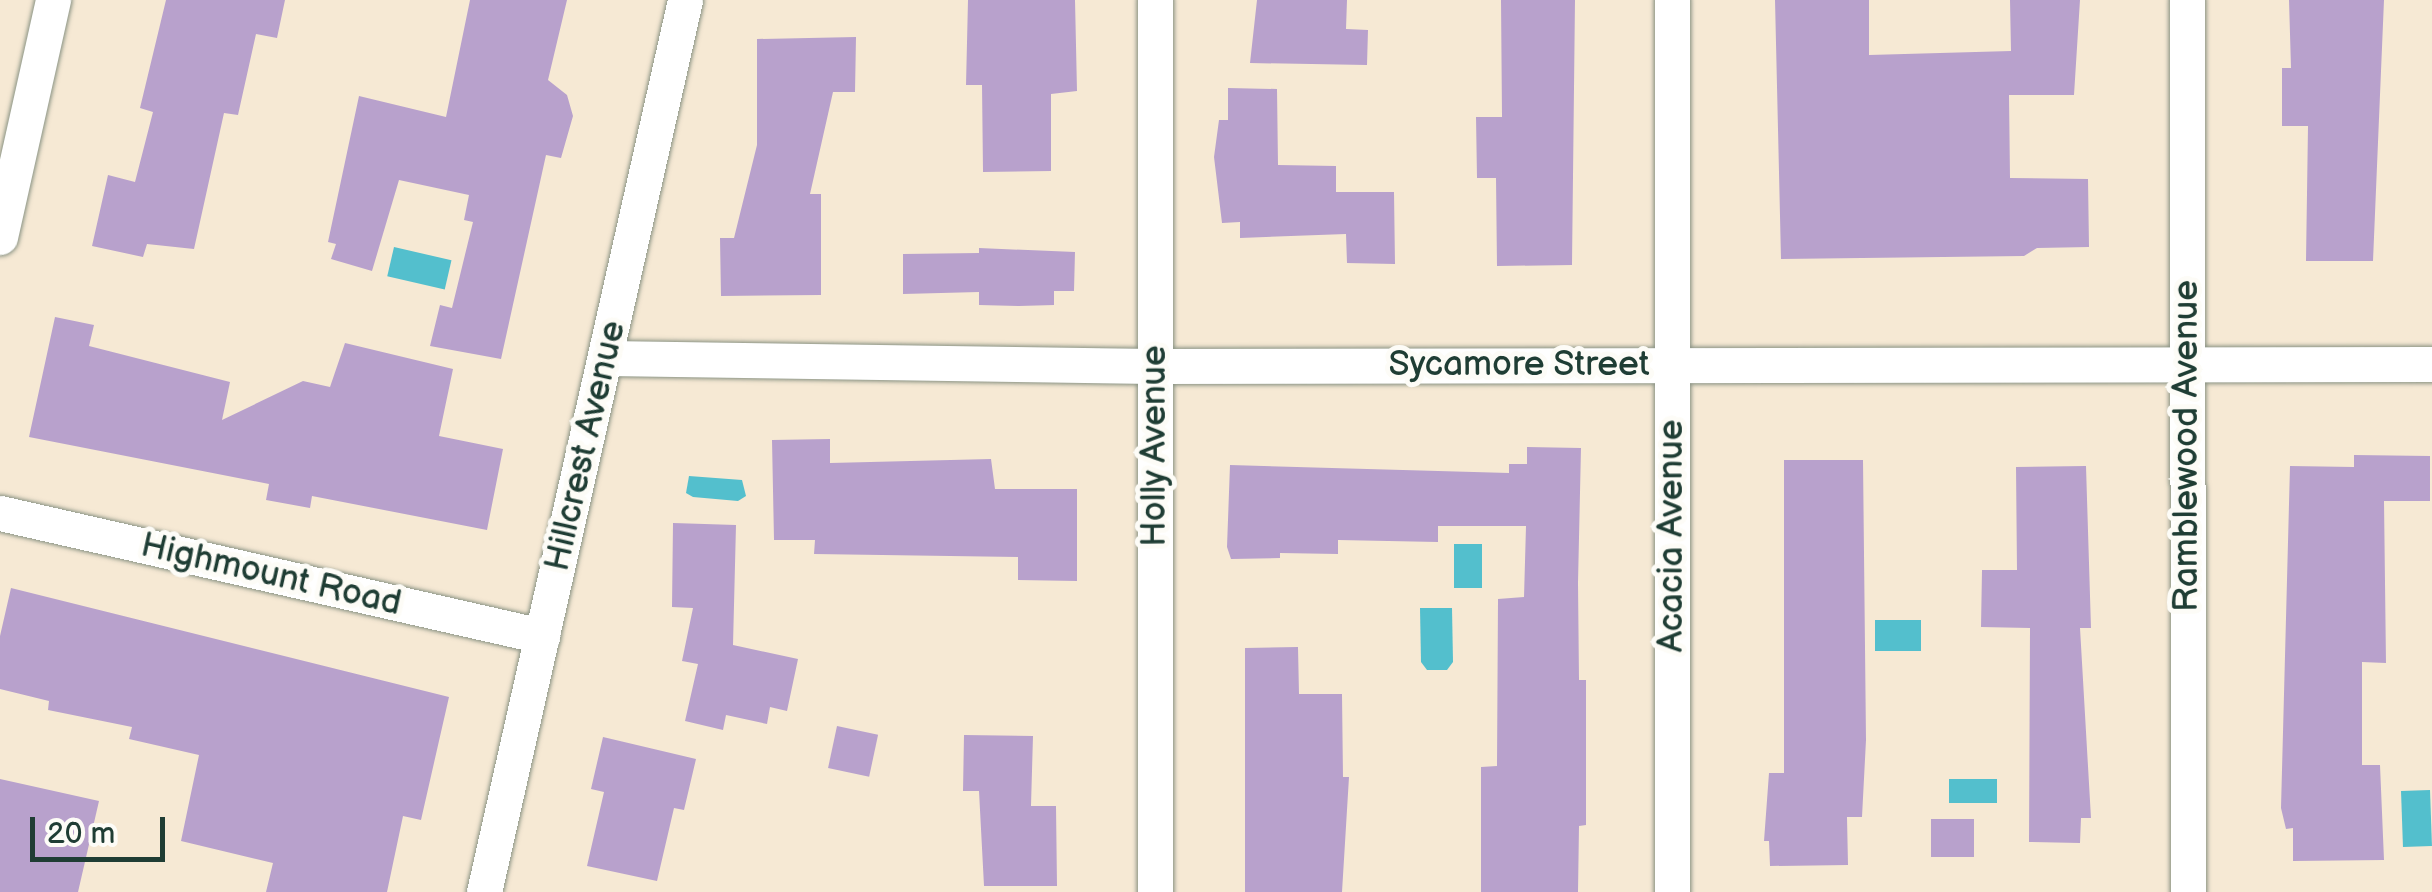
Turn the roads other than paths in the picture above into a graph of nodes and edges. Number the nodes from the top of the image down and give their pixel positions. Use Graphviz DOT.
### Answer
graph roads {
  1 [pos="54,0"];
  2 [pos="685,0"];
  3 [pos="1156,0"];
  4 [pos="1672,0"];
  5 [pos="2187,0"];
  6 [pos="0,236"];
  7 [pos="607,358"];
  8 [pos="2187,364"];
  9 [pos="2432,364"];
  10 [pos="1673,365"];
  11 [pos="1155,366"];
  12 [pos="0,514"];
  13 [pos="542,636"];
  14 [pos="484,892"];
  15 [pos="1155,892"];
  16 [pos="1672,892"];
  17 [pos="2188,892"];
  1 -- 6 [label="street"];
  2 -- 7 [label="street, Hillcrest Avenue"];
  3 -- 11 [label="street, Holly Avenue"];
  4 -- 10 [label="street, Acacia Avenue"];
  5 -- 8 [label="street, Ramblewood Avenue"];
  7 -- 11 [label="street, Sycamore Street"];
  7 -- 13 [label="street, Hillcrest Avenue"];
  8 -- 9 [label="street, Sycamore Street"];
  8 -- 10 [label="street, Sycamore Street"];
  8 -- 17 [label="street, Ramblewood Avenue"];
  10 -- 11 [label="street, Sycamore Street"];
  10 -- 16 [label="street, Acacia Avenue"];
  11 -- 15 [label="street, Holly Avenue"];
  12 -- 13 [label="street, Highmount Road"];
  13 -- 14 [label="street, Hillcrest Avenue"];
}
